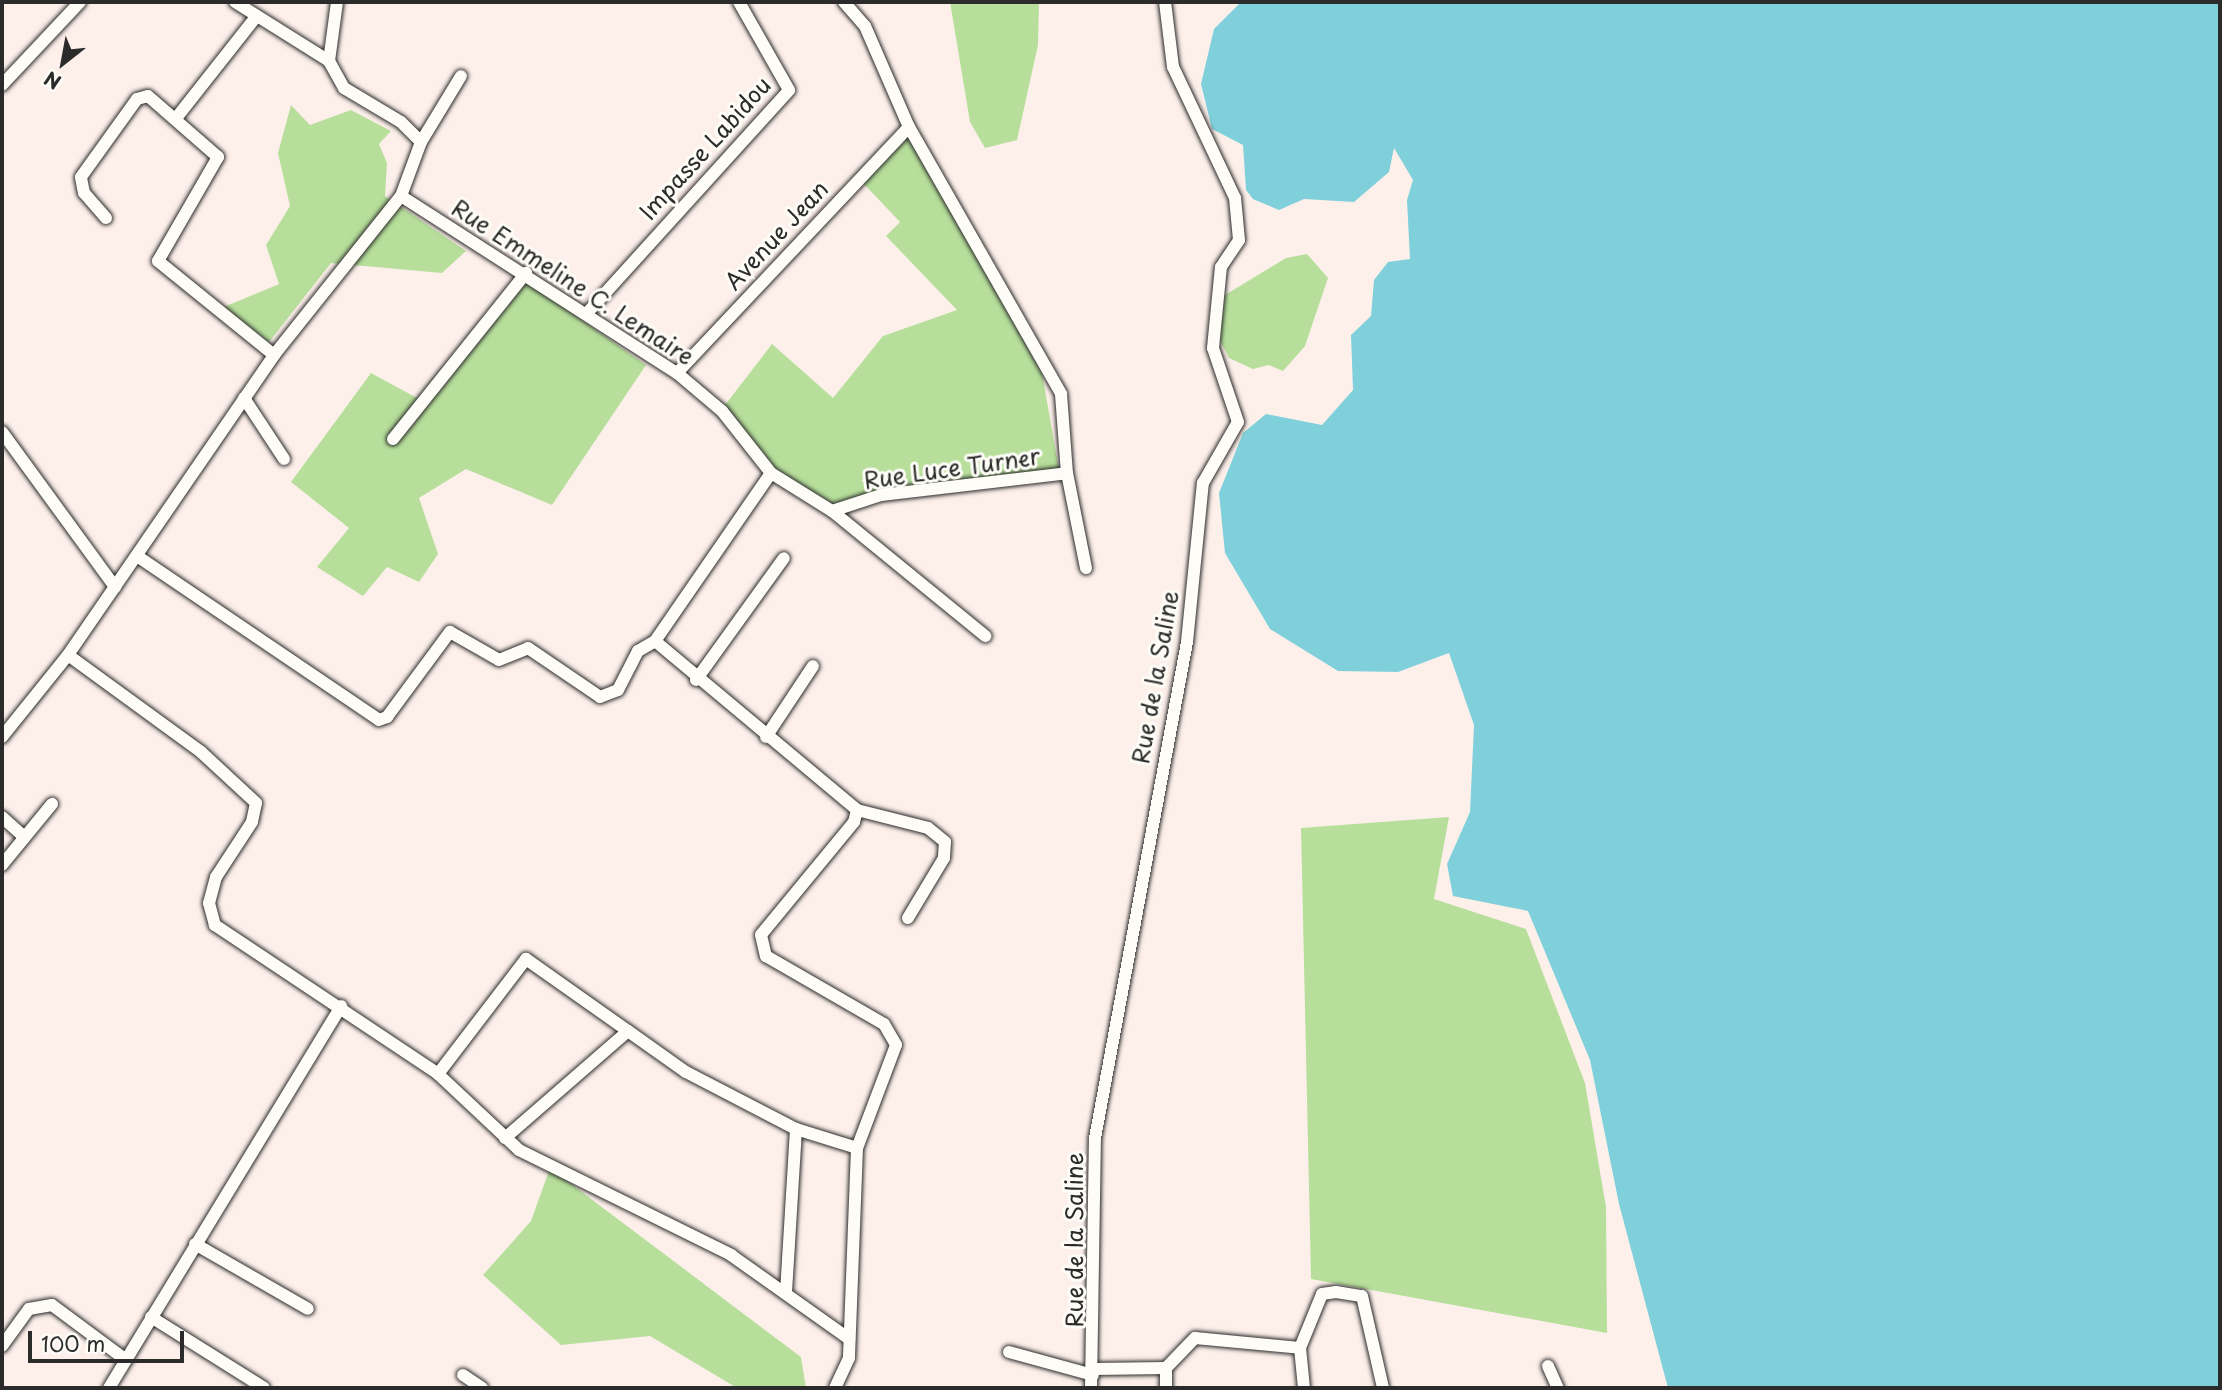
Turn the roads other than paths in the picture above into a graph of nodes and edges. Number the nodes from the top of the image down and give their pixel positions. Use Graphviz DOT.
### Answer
graph roads {
  1 [pos="79,2"];
  2 [pos="235,2"];
  3 [pos="337,2"];
  4 [pos="739,2"];
  5 [pos="844,2"];
  6 [pos="1165,2"];
  7 [pos="256,16"];
  8 [pos="329,61"];
  9 [pos="461,76"];
  10 [pos="2,85"];
  11 [pos="177,117"];
  12 [pos="909,127"];
  13 [pos="421,142"];
  14 [pos="401,196"];
  15 [pos="106,218"];
  16 [pos="526,273"];
  17 [pos="588,312"];
  18 [pos="274,355"];
  19 [pos="677,373"];
  20 [pos="244,398"];
  21 [pos="2,432"];
  22 [pos="393,439"];
  23 [pos="284,459"];
  24 [pos="771,473"];
  25 [pos="1067,473"];
  26 [pos="832,511"];
  27 [pos="137,556"];
  28 [pos="785,558"];
  29 [pos="1086,568"];
  30 [pos="115,587"];
  31 [pos="985,636"];
  32 [pos="655,641"];
  33 [pos="68,654"];
  34 [pos="813,666"];
  35 [pos="696,680"];
  36 [pos="2,737"];
  37 [pos="766,737"];
  38 [pos="52,804"];
  39 [pos="857,810"];
  40 [pos="2,817"];
  41 [pos="24,837"];
  42 [pos="2,865"];
  43 [pos="908,918"];
  44 [pos="341,1006"];
  45 [pos="628,1031"];
  46 [pos="438,1074"];
  47 [pos="796,1129"];
  48 [pos="505,1138"];
  49 [pos="857,1148"];
  50 [pos="195,1244"];
  51 [pos="786,1293"];
  52 [pos="309,1309"];
  53 [pos="151,1317"];
  54 [pos="849,1339"];
  55 [pos="2,1346"];
  56 [pos="1300,1348"];
  57 [pos="1009,1352"];
  58 [pos="126,1360"];
  59 [pos="1548,1366"];
  60 [pos="1166,1368"];
  61 [pos="1094,1372"];
  62 [pos="463,1376"];
  63 [pos="109,1388"];
  64 [pos="264,1388"];
  65 [pos="482,1388"];
  66 [pos="835,1388"];
  67 [pos="1091,1388"];
  68 [pos="1166,1388"];
  69 [pos="1304,1388"];
  70 [pos="1383,1388"];
  71 [pos="1558,1388"];
  1 -- 10 [label="street"];
  2 -- 7 [label="street"];
  3 -- 8 [label="street"];
  4 -- 17 [label="street, Impasse Labidou"];
  5 -- 12 [label="street"];
  6 -- 61 [label="street, Rue de la Saline"];
  7 -- 8 [label="street"];
  7 -- 11 [label="street"];
  8 -- 13 [label="street"];
  9 -- 13 [label="street"];
  11 -- 15 [label="street"];
  11 -- 18 [label="street"];
  12 -- 19 [label="street, Avenue Jean"];
  12 -- 25 [label="street"];
  13 -- 14 [label="street"];
  14 -- 16 [label="street, Rue Emmeline C. Lemaire"];
  14 -- 18 [label="street"];
  16 -- 17 [label="street, Rue Emmeline C. Lemaire"];
  16 -- 22 [label="street"];
  17 -- 19 [label="street, Rue Emmeline C. Lemaire"];
  18 -- 20 [label="street"];
  19 -- 24 [label="street, Rue Emmeline C. Lemaire"];
  20 -- 23 [label="street"];
  20 -- 27 [label="street"];
  21 -- 30 [label="street"];
  24 -- 26 [label="street"];
  24 -- 32 [label="street"];
  25 -- 26 [label="street, Rue Luce Turner"];
  25 -- 29 [label="street"];
  26 -- 31 [label="street"];
  27 -- 30 [label="street"];
  27 -- 32 [label="street"];
  28 -- 35 [label="street"];
  30 -- 33 [label="street"];
  32 -- 35 [label="street"];
  33 -- 36 [label="street"];
  33 -- 44 [label="street"];
  34 -- 37 [label="street"];
  35 -- 37 [label="street"];
  37 -- 39 [label="street"];
  38 -- 41 [label="street"];
  39 -- 43 [label="street"];
  39 -- 49 [label="street"];
  40 -- 41 [label="street"];
  41 -- 42 [label="street"];
  44 -- 46 [label="street"];
  44 -- 50 [label="street"];
  45 -- 46 [label="street"];
  45 -- 47 [label="street"];
  45 -- 48 [label="street"];
  46 -- 48 [label="street"];
  47 -- 49 [label="street"];
  47 -- 51 [label="street"];
  48 -- 51 [label="street"];
  49 -- 54 [label="street"];
  50 -- 52 [label="street"];
  50 -- 53 [label="street"];
  51 -- 54 [label="street"];
  53 -- 58 [label="street"];
  53 -- 64 [label="street"];
  54 -- 66 [label="street"];
  55 -- 58 [label="street"];
  56 -- 60 [label="street"];
  56 -- 69 [label="street"];
  56 -- 70 [label="street"];
  57 -- 61 [label="street"];
  58 -- 63 [label="street"];
  59 -- 71 [label="street"];
  60 -- 61 [label="street"];
  60 -- 68 [label="street"];
  61 -- 67 [label="street, Rue de la Saline"];
  62 -- 65 [label="street"];
}
